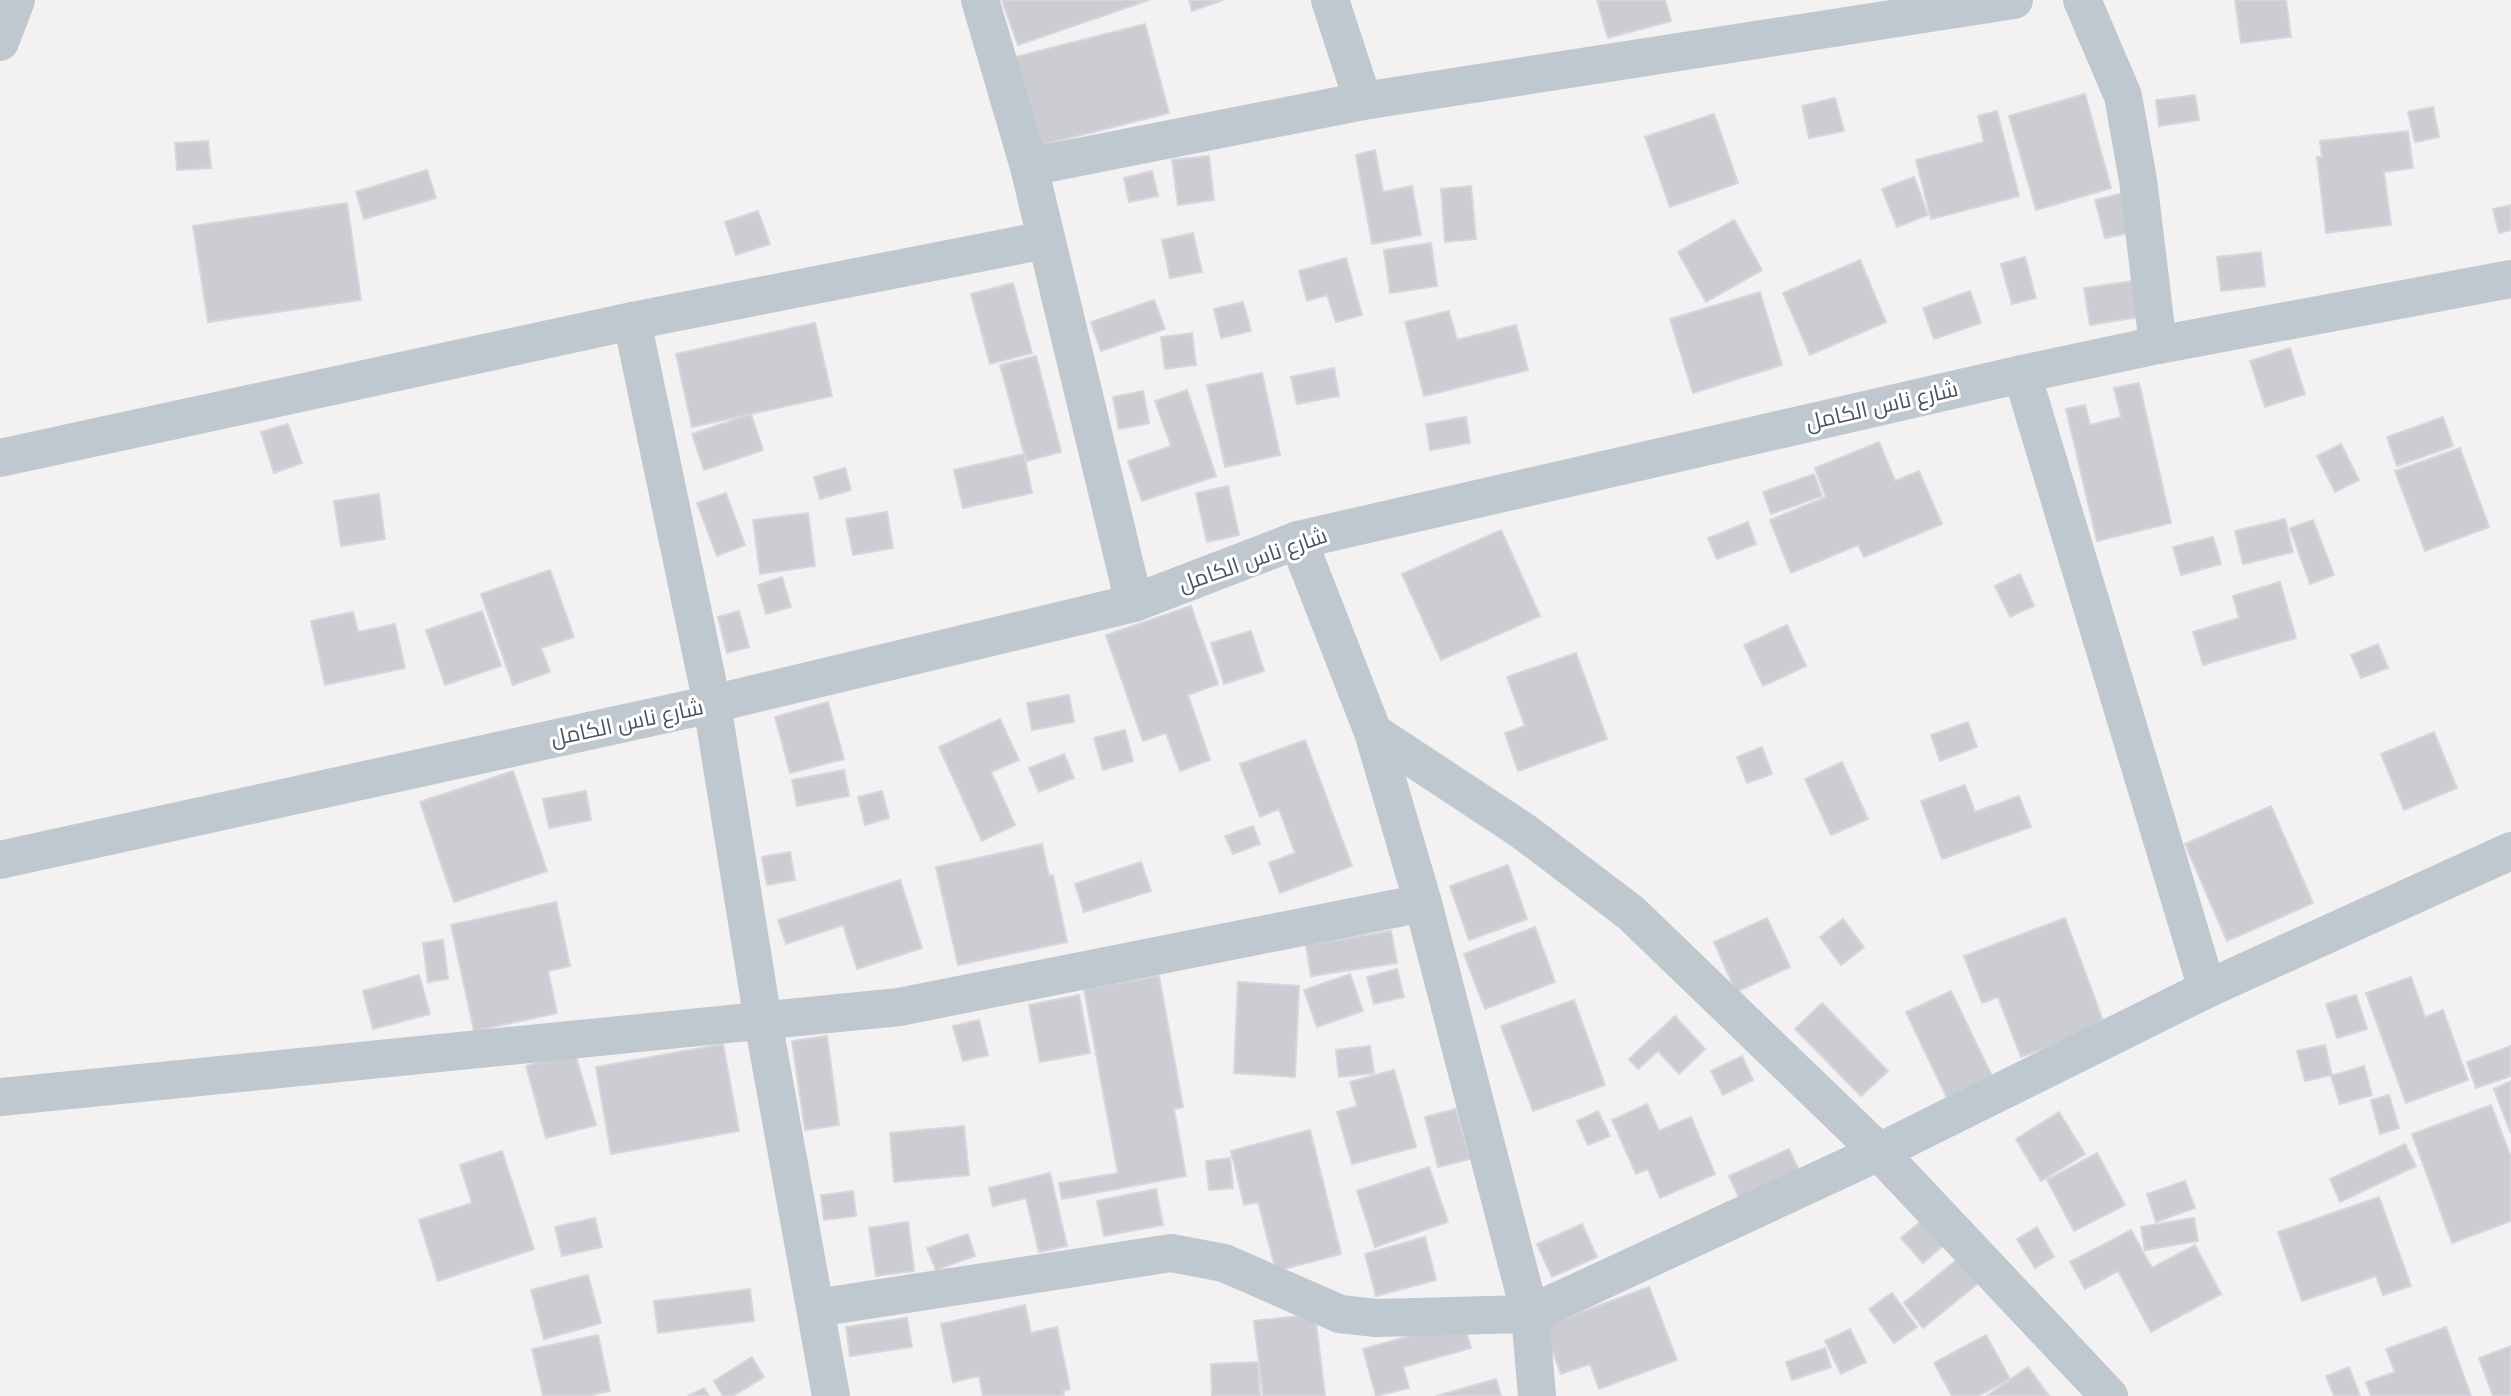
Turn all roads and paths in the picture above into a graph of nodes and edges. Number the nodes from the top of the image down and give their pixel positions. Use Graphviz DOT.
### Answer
graph roads {
  1 [pos="980,0"];
  2 [pos="1330,0"];
  3 [pos="2014,0"];
  4 [pos="2082,0"];
  5 [pos="1363,101"];
  6 [pos="1029,167"];
  7 [pos="1045,240"];
  8 [pos="2511,279"];
  9 [pos="632,321"];
  10 [pos="2158,345"];
  11 [pos="2022,374"];
  12 [pos="0,458"];
  13 [pos="1298,540"];
  14 [pos="1134,603"];
  15 [pos="712,704"];
  16 [pos="1373,732"];
  17 [pos="2511,851"];
  18 [pos="0,860"];
  19 [pos="1423,903"];
  20 [pos="2207,989"];
  21 [pos="763,1021"];
  22 [pos="0,1097"];
  23 [pos="1879,1152"];
  24 [pos="816,1308"];
  25 [pos="1530,1314"];
  26 [pos="831,1396"];
  27 [pos="1537,1396"];
  28 [pos="2109,1396"];
  1 -- 6 [label="street"];
  2 -- 5 [label="street"];
  3 -- 5 [label="street"];
  4 -- 10 [label="street"];
  5 -- 6 [label="street"];
  6 -- 7 [label="street"];
  7 -- 9 [label="street"];
  7 -- 14 [label="street"];
  8 -- 10 [label="street, شارع ناس الكامل"];
  9 -- 12 [label="street"];
  9 -- 15 [label="street"];
  10 -- 11 [label="street, شارع ناس الكامل"];
  11 -- 13 [label="street, شارع ناس الكامل"];
  11 -- 20 [label="street"];
  13 -- 14 [label="street, شارع ناس الكامل"];
  13 -- 16 [label="street"];
  14 -- 15 [label="street, شارع ناس الكامل"];
  15 -- 18 [label="street, شارع ناس الكامل"];
  15 -- 21 [label="street"];
  16 -- 19 [label="street"];
  16 -- 23 [label="street"];
  17 -- 20 [label="street"];
  19 -- 21 [label="street"];
  19 -- 25 [label="street"];
  20 -- 23 [label="street"];
  21 -- 22 [label="street"];
  21 -- 24 [label="street"];
  23 -- 25 [label="street"];
  23 -- 28 [label="street"];
  24 -- 25 [label="street"];
  24 -- 26 [label="street"];
  25 -- 27 [label="street"];
}
